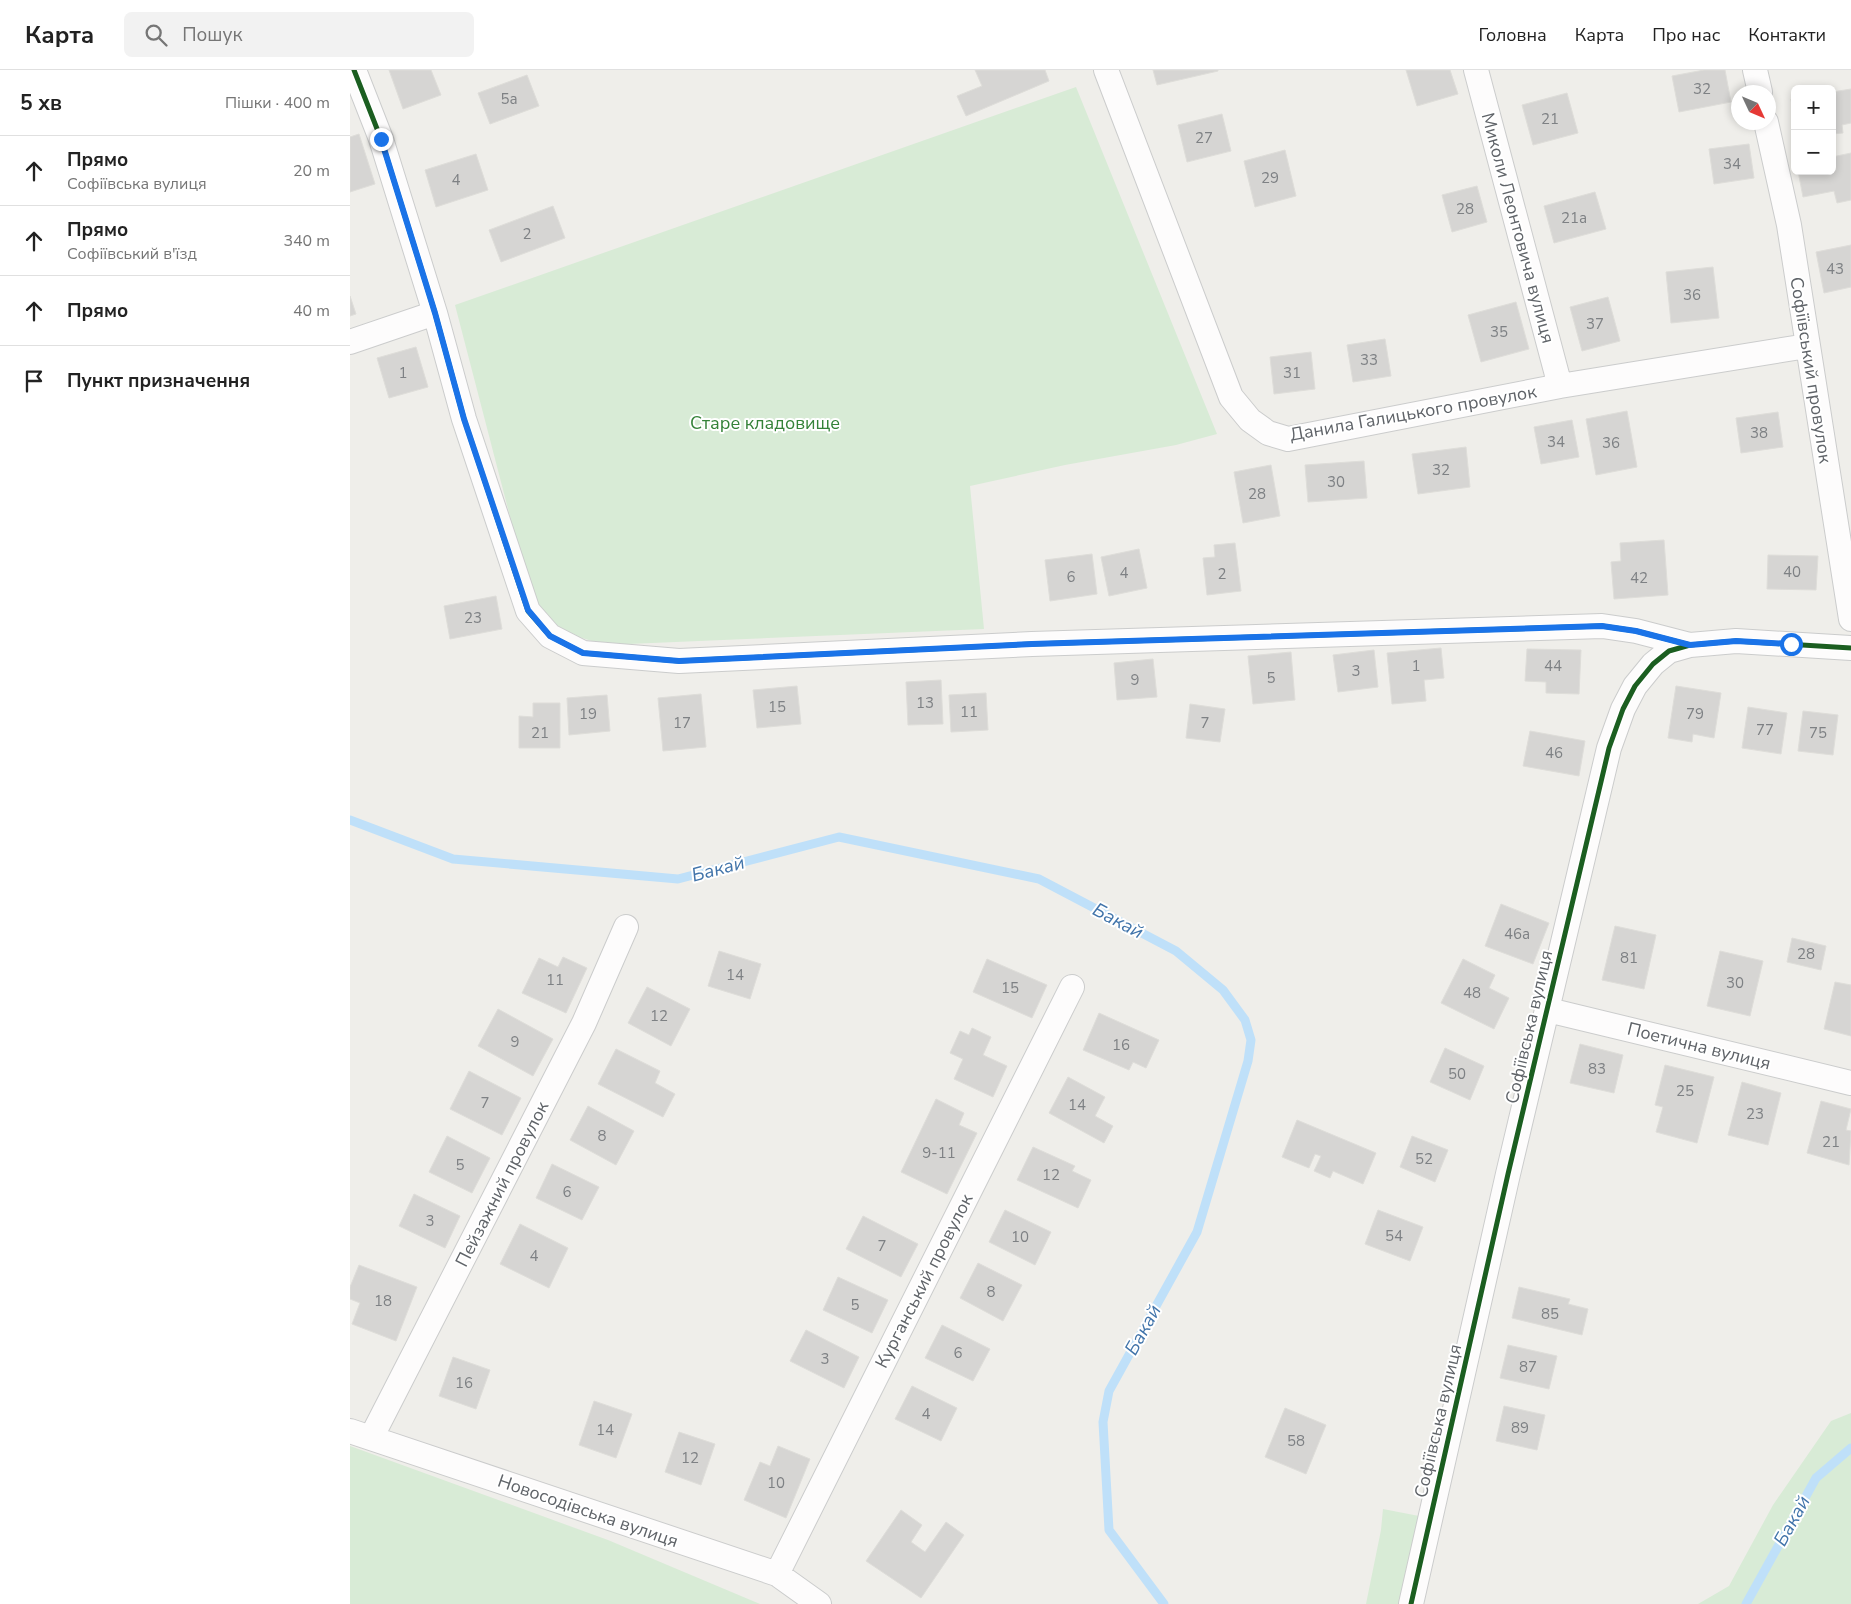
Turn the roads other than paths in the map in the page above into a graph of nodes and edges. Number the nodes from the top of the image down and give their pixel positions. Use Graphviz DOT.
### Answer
graph roads {
  1 [pos="354,70"];
  2 [pos="1106,70"];
  3 [pos="1476,70"];
  4 [pos="1755,70"];
  5 [pos="1758,85"];
  6 [pos="1768,130"];
  7 [pos="435,313"];
  8 [pos="350,342"];
  9 [pos="1807,346"];
  10 [pos="1560,386"];
  11 [pos="1851,619"];
  12 [pos="1690,645"];
  13 [pos="1851,648"];
  14 [pos="626,926"];
  15 [pos="1072,987"];
  16 [pos="1548,1010"];
  17 [pos="1851,1083"];
  18 [pos="360,1435"];
  19 [pos="777,1574"];
  20 [pos="819,1604"];
  21 [pos="1411,1604"];
  1 -- 7 [label="street"];
  2 -- 10 [label="street, Данила Галицького провулок"];
  3 -- 10 [label="street, Миколи Леонтовича вулиця"];
  4 -- 5 [label="street"];
  6 -- 9 [label="street, Софіївський провулок"];
  7 -- 8 [label="street"];
  7 -- 12 [label="street"];
  9 -- 10 [label="street, Данила Галицького провулок"];
  9 -- 11 [label="street, Софіївський провулок"];
  12 -- 13 [label="street, Софіївська вулиця"];
  12 -- 16 [label="street, Софіївська вулиця"];
  14 -- 18 [label="street, Пейзажний провулок"];
  15 -- 19 [label="street, Курганський провулок"];
  16 -- 17 [label="street, Поетична вулиця"];
  16 -- 21 [label="street, Софіївська вулиця"];
  18 -- 19 [label="street, Новосодівська вулиця"];
  19 -- 20 [label="street, Новосодівська вулиця"];
}
